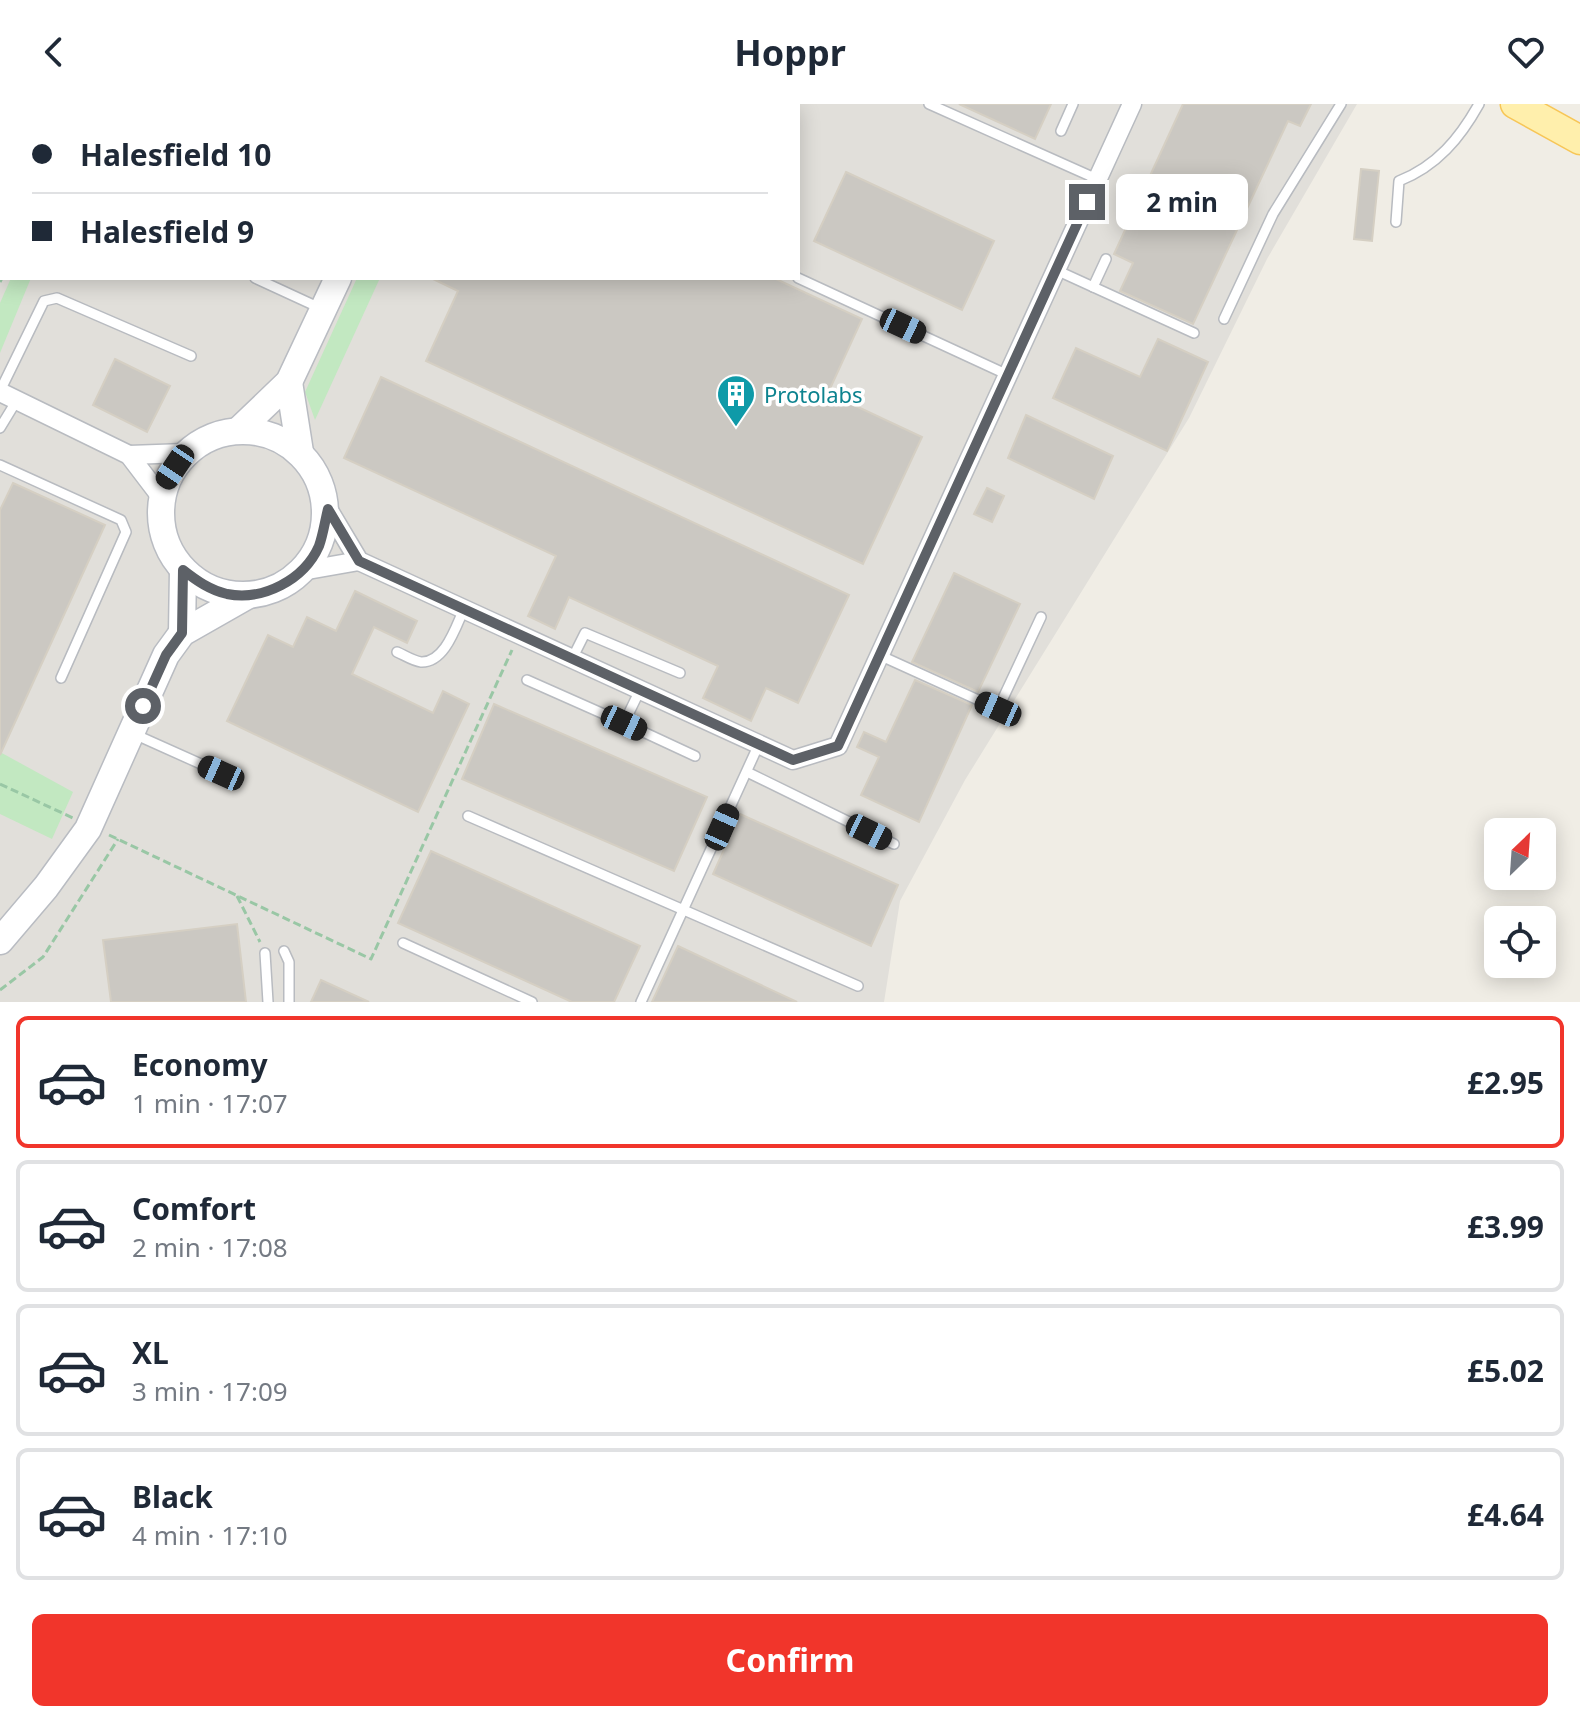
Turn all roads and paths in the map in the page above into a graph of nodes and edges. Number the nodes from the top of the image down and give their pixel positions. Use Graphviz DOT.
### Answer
graph roads {
  1 [pos="929,104"];
  2 [pos="1073,104"];
  3 [pos="1132,104"];
  4 [pos="1341,104"];
  5 [pos="1479,104"];
  6 [pos="1515,104"];
  7 [pos="1061,131"];
  8 [pos="1580,140"];
  9 [pos="1097,179"];
  10 [pos="1396,222"];
  11 [pos="1106,259"];
  12 [pos="1056,270"];
  13 [pos="800,279"];
  14 [pos="259,280"];
  15 [pos="337,280"];
  16 [pos="1093,287"];
  17 [pos="323,310"];
  18 [pos="1224,319"];
  19 [pos="1194,333"];
  20 [pos="191,356"];
  21 [pos="1008,375"];
  22 [pos="289,382"];
  23 [pos="6,394"];
  24 [pos="0,428"];
  25 [pos="239,430"];
  26 [pos="300,452"];
  27 [pos="185,453"];
  28 [pos="129,455"];
  29 [pos="0,465"];
  30 [pos="161,497"];
  31 [pos="328,509"];
  32 [pos="359,561"];
  33 [pos="183,570"];
  34 [pos="302,571"];
  35 [pos="247,596"];
  36 [pos="464,609"];
  37 [pos="1041,617"];
  38 [pos="182,633"];
  39 [pos="519,634"];
  40 [pos="397,652"];
  41 [pos="879,655"];
  42 [pos="572,659"];
  43 [pos="680,673"];
  44 [pos="61,678"];
  45 [pos="527,680"];
  46 [pos="640,690"];
  47 [pos="624,723"];
  48 [pos="131,732"];
  49 [pos="759,744"];
  50 [pos="695,756"];
  51 [pos="747,772"];
  52 [pos="221,773"];
  53 [pos="0,784"];
  54 [pos="468,816"];
  55 [pos="76,820"];
  56 [pos="102,832"];
  57 [pos="118,839"];
  58 [pos="894,844"];
  59 [pos="237,896"];
  60 [pos="684,910"];
  61 [pos="0,941"];
  62 [pos="403,943"];
  63 [pos="284,951"];
  64 [pos="265,953"];
  65 [pos="858,986"];
  66 [pos="0,990"];
  67 [pos="268,1002"];
  68 [pos="289,1002"];
  69 [pos="532,1002"];
  70 [pos="641,1002"];
  1 -- 9 [label="lane"];
  2 -- 7 [label="lane"];
  3 -- 9 [label="street"];
  4 -- 18 [label="lane"];
  5 -- 10 [label="lane"];
  6 -- 8 [label="main road"];
  9 -- 12 [label="street"];
  11 -- 16 [label="lane"];
  12 -- 16 [label="lane"];
  12 -- 21 [label="street"];
  13 -- 21 [label="lane"];
  14 -- 17 [label="lane"];
  15 -- 17 [label="street"];
  16 -- 19 [label="lane"];
  17 -- 22 [label="street"];
  20 -- 23 [label="lane"];
  21 -- 41 [label="street"];
  22 -- 25 [label="street"];
  22 -- 26 [label="street"];
  23 -- 24 [label="lane"];
  23 -- 28 [label="street"];
  25 -- 26 [label="street"];
  25 -- 27 [label="street"];
  26 -- 31 [label="street"];
  27 -- 28 [label="street"];
  27 -- 30 [label="street"];
  28 -- 30 [label="street"];
  29 -- 44 [label="lane"];
  30 -- 33 [label="street"];
  31 -- 32 [label="street"];
  31 -- 34 [label="street"];
  32 -- 34 [label="street"];
  32 -- 36 [label="street"];
  33 -- 35 [label="street"];
  33 -- 38 [label="street"];
  34 -- 35 [label="street"];
  35 -- 38 [label="street"];
  36 -- 39 [label="street"];
  36 -- 40 [label="lane"];
  37 -- 41 [label="lane"];
  38 -- 48 [label="street"];
  39 -- 42 [label="street"];
  39 -- 59 [label="path"];
  41 -- 49 [label="street"];
  42 -- 43 [label="lane"];
  42 -- 46 [label="street"];
  45 -- 47 [label="lane"];
  46 -- 47 [label="lane"];
  46 -- 49 [label="street"];
  47 -- 50 [label="lane"];
  48 -- 52 [label="lane"];
  48 -- 61 [label="street"];
  49 -- 51 [label="lane"];
  51 -- 58 [label="lane"];
  51 -- 60 [label="lane"];
  53 -- 55 [label="path"];
  54 -- 60 [label="lane"];
  56 -- 57 [label="path"];
  57 -- 59 [label="path"];
  57 -- 66 [label="path"];
  59 -- 64 [label="path"];
  60 -- 65 [label="lane"];
  60 -- 70 [label="lane"];
  62 -- 69 [label="lane"];
  63 -- 68 [label="lane"];
  64 -- 67 [label="lane"];
}
